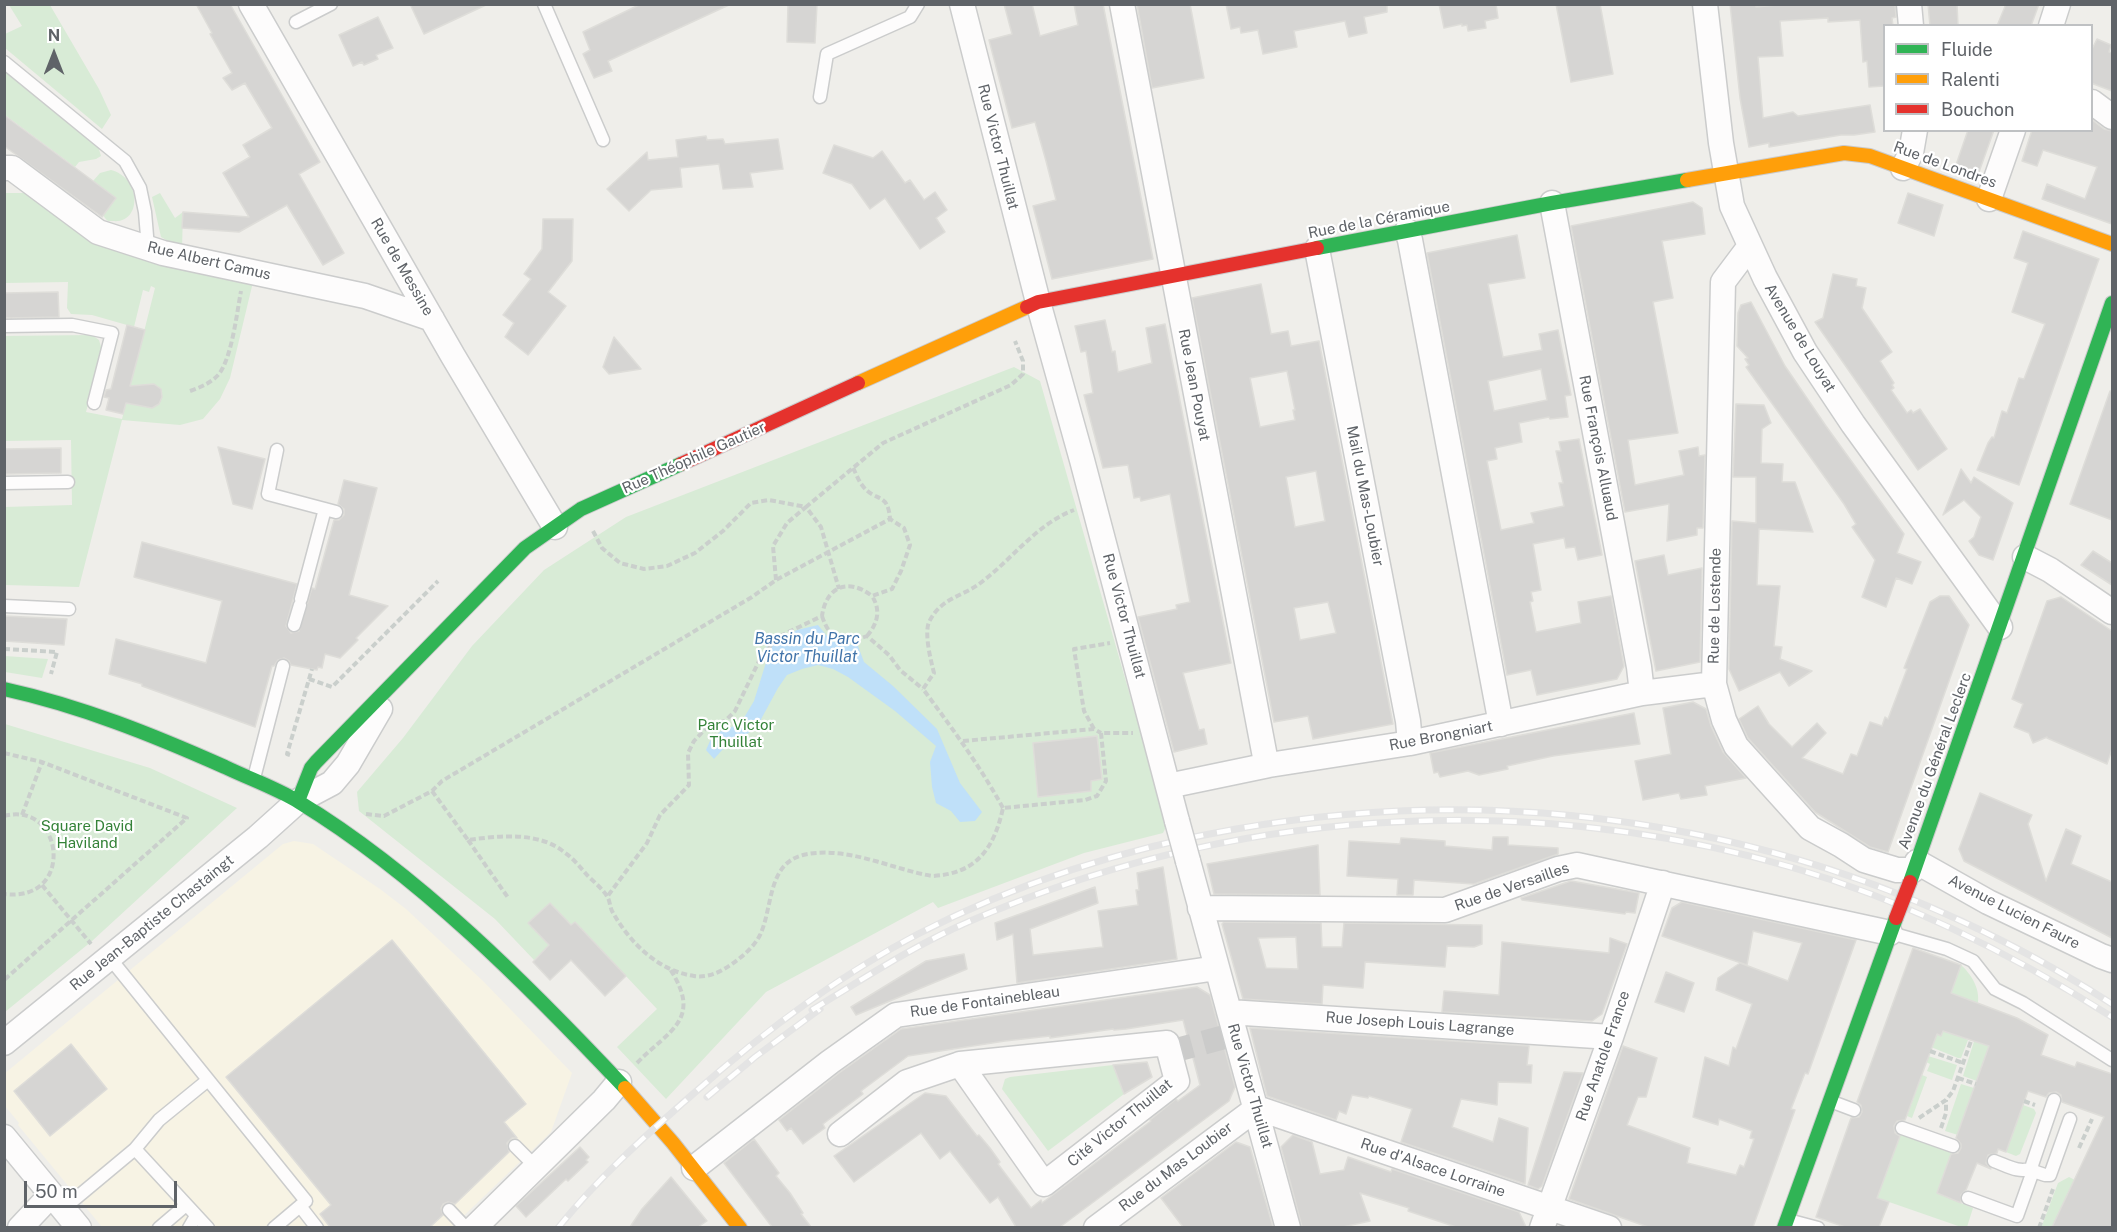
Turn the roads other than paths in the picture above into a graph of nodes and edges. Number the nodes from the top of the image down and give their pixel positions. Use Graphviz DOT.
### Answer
graph roads {
  1 [pos="251,4"];
  2 [pos="332,4"];
  3 [pos="544,4"];
  4 [pos="918,4"];
  5 [pos="962,4"];
  6 [pos="1122,4"];
  7 [pos="1705,4"];
  8 [pos="1909,4"];
  9 [pos="2058,4"];
  10 [pos="296,22"];
  11 [pos="1911,24"];
  12 [pos="2052,24"];
  13 [pos="4,62"];
  14 [pos="820,97"];
  15 [pos="2093,103"];
  16 [pos="2112,117"];
  17 [pos="1915,132"];
  18 [pos="2012,132"];
  19 [pos="603,140"];
  20 [pos="7,166"];
  21 [pos="1903,168"];
  22 [pos="1726,173"];
  23 [pos="1989,199"];
  24 [pos="1552,203"];
  25 [pos="1407,231"];
  26 [pos="2112,244"];
  27 [pos="1750,246"];
  28 [pos="148,248"];
  29 [pos="1317,249"];
  30 [pos="1173,278"];
  31 [pos="1038,302"];
  32 [pos="2112,303"];
  33 [pos="432,319"];
  34 [pos="4,326"];
  35 [pos="2108,330"];
  36 [pos="94,403"];
  37 [pos="277,450"];
  38 [pos="68,482"];
  39 [pos="4,483"];
  40 [pos="555,527"];
  41 [pos="2025,557"];
  42 [pos="4,606"];
  43 [pos="69,609"];
  44 [pos="2112,612"];
  45 [pos="294,625"];
  46 [pos="2000,627"];
  47 [pos="283,666"];
  48 [pos="396,681"];
  49 [pos="1714,684"];
  50 [pos="4,689"];
  51 [pos="1642,693"];
  52 [pos="1500,724"];
  53 [pos="1410,743"];
  54 [pos="1269,765"];
  55 [pos="254,781"];
  56 [pos="1168,786"];
  57 [pos="298,801"];
  58 [pos="1913,871"];
  59 [pos="1662,884"];
  60 [pos="1200,908"];
  61 [pos="1893,926"];
  62 [pos="107,959"];
  63 [pos="2112,960"];
  64 [pos="1217,968"];
  65 [pos="1229,1012"];
  66 [pos="1611,1037"];
  67 [pos="4,1042"];
  68 [pos="2112,1060"];
  69 [pos="960,1064"];
  70 [pos="208,1080"];
  71 [pos="619,1082"];
  72 [pos="1829,1100"];
  73 [pos="2054,1100"];
  74 [pos="1257,1108"];
  75 [pos="1854,1110"];
  76 [pos="2070,1119"];
  77 [pos="1906,1129"];
  78 [pos="840,1134"];
  79 [pos="4,1137"];
  80 [pos="515,1146"];
  81 [pos="1953,1146"];
  82 [pos="135,1149"];
  83 [pos="1994,1161"];
  84 [pos="536,1167"];
  85 [pos="694,1167"];
  86 [pos="2033,1169"];
  87 [pos="1968,1198"];
  88 [pos="57,1202"];
  89 [pos="300,1206"];
  90 [pos="448,1210"];
  91 [pos="1545,1217"];
  92 [pos="197,1218"];
  93 [pos="186,1224"];
  94 [pos="1785,1224"];
  95 [pos="20,1227"];
  96 [pos="79,1227"];
  97 [pos="159,1227"];
  98 [pos="274,1227"];
  99 [pos="317,1227"];
  100 [pos="466,1227"];
  101 [pos="474,1227"];
  102 [pos="740,1227"];
  103 [pos="1096,1227"];
  104 [pos="1288,1227"];
  105 [pos="1609,1227"];
  106 [pos="1818,1227"];
  1 -- 33 [label="street, Rue de Messine"];
  2 -- 10 [label="lane"];
  3 -- 19 [label="lane"];
  4 -- 14 [label="lane"];
  5 -- 31 [label="street, Rue Victor Thuillat"];
  6 -- 30 [label="street, Rue Jean Pouyat"];
  7 -- 22 [label="street, Avenue de Louyat"];
  8 -- 11 [label="street"];
  9 -- 12 [label="street"];
  13 -- 28 [label="lane"];
  15 -- 16 [label="street"];
  17 -- 21 [label="street"];
  18 -- 23 [label="street"];
  20 -- 28 [label="street, Rue Albert Camus"];
  21 -- 22 [label="street, Rue de Londres"];
  21 -- 23 [label="street, Rue de Londres"];
  22 -- 24 [label="street, Rue de la Céramique"];
  22 -- 27 [label="street, Avenue de Louyat"];
  23 -- 26 [label="street, Rue de Londres"];
  24 -- 25 [label="street, Rue de la Céramique"];
  24 -- 51 [label="street, Rue François Alluaud"];
  25 -- 29 [label="street, Rue de la Céramique"];
  25 -- 52 [label="street"];
  27 -- 46 [label="street, Avenue de Louyat"];
  27 -- 49 [label="street, Rue de Lostende"];
  28 -- 33 [label="street, Rue Albert Camus"];
  29 -- 30 [label="street, Rue de la Céramique"];
  29 -- 53 [label="street, Mail du Mas-Loubier"];
  30 -- 31 [label="street, Rue de la Céramique"];
  30 -- 54 [label="street, Rue Jean Pouyat"];
  31 -- 40 [label="street, Rue Théophile Gautier"];
  31 -- 56 [label="street, Rue Victor Thuillat"];
  32 -- 35 [label="street, Avenue du Général Leclerc"];
  33 -- 40 [label="street, Rue de Messine"];
  34 -- 36 [label="lane"];
  35 -- 41 [label="street, Avenue du Général Leclerc"];
  37 -- 45 [label="lane"];
  38 -- 39 [label="lane"];
  40 -- 48 [label="street, Rue Théophile Gautier"];
  41 -- 44 [label="street"];
  41 -- 46 [label="street, Avenue du Général Leclerc"];
  42 -- 43 [label="lane"];
  46 -- 58 [label="street, Avenue du Général Leclerc"];
  47 -- 55 [label="lane"];
  48 -- 57 [label="street, Rue Théophile Gautier"];
  49 -- 51 [label="street, Rue Brongniart"];
  49 -- 58 [label="street, Rue de Lostende"];
  50 -- 55 [label="street"];
  51 -- 52 [label="street, Rue Brongniart"];
  52 -- 53 [label="street, Rue Brongniart"];
  53 -- 54 [label="street, Rue Brongniart"];
  54 -- 56 [label="street, Rue Brongniart"];
  55 -- 57 [label="street"];
  56 -- 60 [label="street, Rue Victor Thuillat, bridge"];
  57 -- 62 [label="street, Rue Jean-Baptiste Chastaingt"];
  57 -- 71 [label="street"];
  58 -- 61 [label="street, Avenue du Général Leclerc, bridge"];
  58 -- 63 [label="street, Avenue Lucien Faure"];
  59 -- 60 [label="street, Rue de Versailles"];
  59 -- 61 [label="street, Rue de Versailles"];
  59 -- 66 [label="street, Rue Anatole France"];
  60 -- 64 [label="street, Rue Victor Thuillat"];
  61 -- 68 [label="lane"];
  61 -- 72 [label="street, Avenue du Général Leclerc"];
  62 -- 67 [label="street, Rue Jean-Baptiste Chastaingt"];
  62 -- 70 [label="lane"];
  64 -- 65 [label="street, Rue Victor Thuillat"];
  64 -- 85 [label="street, Rue de Fontainebleau"];
  65 -- 66 [label="street, Rue Joseph Louis Lagrange"];
  65 -- 74 [label="street, Rue Victor Thuillat"];
  66 -- 91 [label="street, Rue Anatole France"];
  69 -- 69 [label="street, Cité Victor Thuillat"];
  69 -- 78 [label="street, Cité Victor Thuillat"];
  70 -- 82 [label="lane"];
  70 -- 89 [label="lane"];
  71 -- 84 [label="street"];
  71 -- 85 [label="street"];
  72 -- 75 [label="lane"];
  72 -- 94 [label="street, Avenue du Général Leclerc"];
  73 -- 86 [label="lane"];
  74 -- 91 [label="street, Rue d'Alsace Lorraine"];
  74 -- 103 [label="street, Rue du Mas Loubier"];
  74 -- 104 [label="street, Rue Victor Thuillat"];
  76 -- 86 [label="lane"];
  77 -- 81 [label="lane"];
  79 -- 88 [label="street"];
  80 -- 84 [label="lane"];
  82 -- 88 [label="lane"];
  82 -- 92 [label="lane"];
  83 -- 86 [label="lane"];
  84 -- 101 [label="street"];
  85 -- 102 [label="street"];
  86 -- 87 [label="lane"];
  88 -- 95 [label="street"];
  88 -- 96 [label="street"];
  89 -- 98 [label="lane"];
  89 -- 99 [label="lane"];
  90 -- 100 [label="lane"];
  91 -- 105 [label="street, Rue d'Alsace Lorraine"];
  92 -- 93 [label="lane"];
  92 -- 97 [label="lane"];
  94 -- 106 [label="lane"];
}
